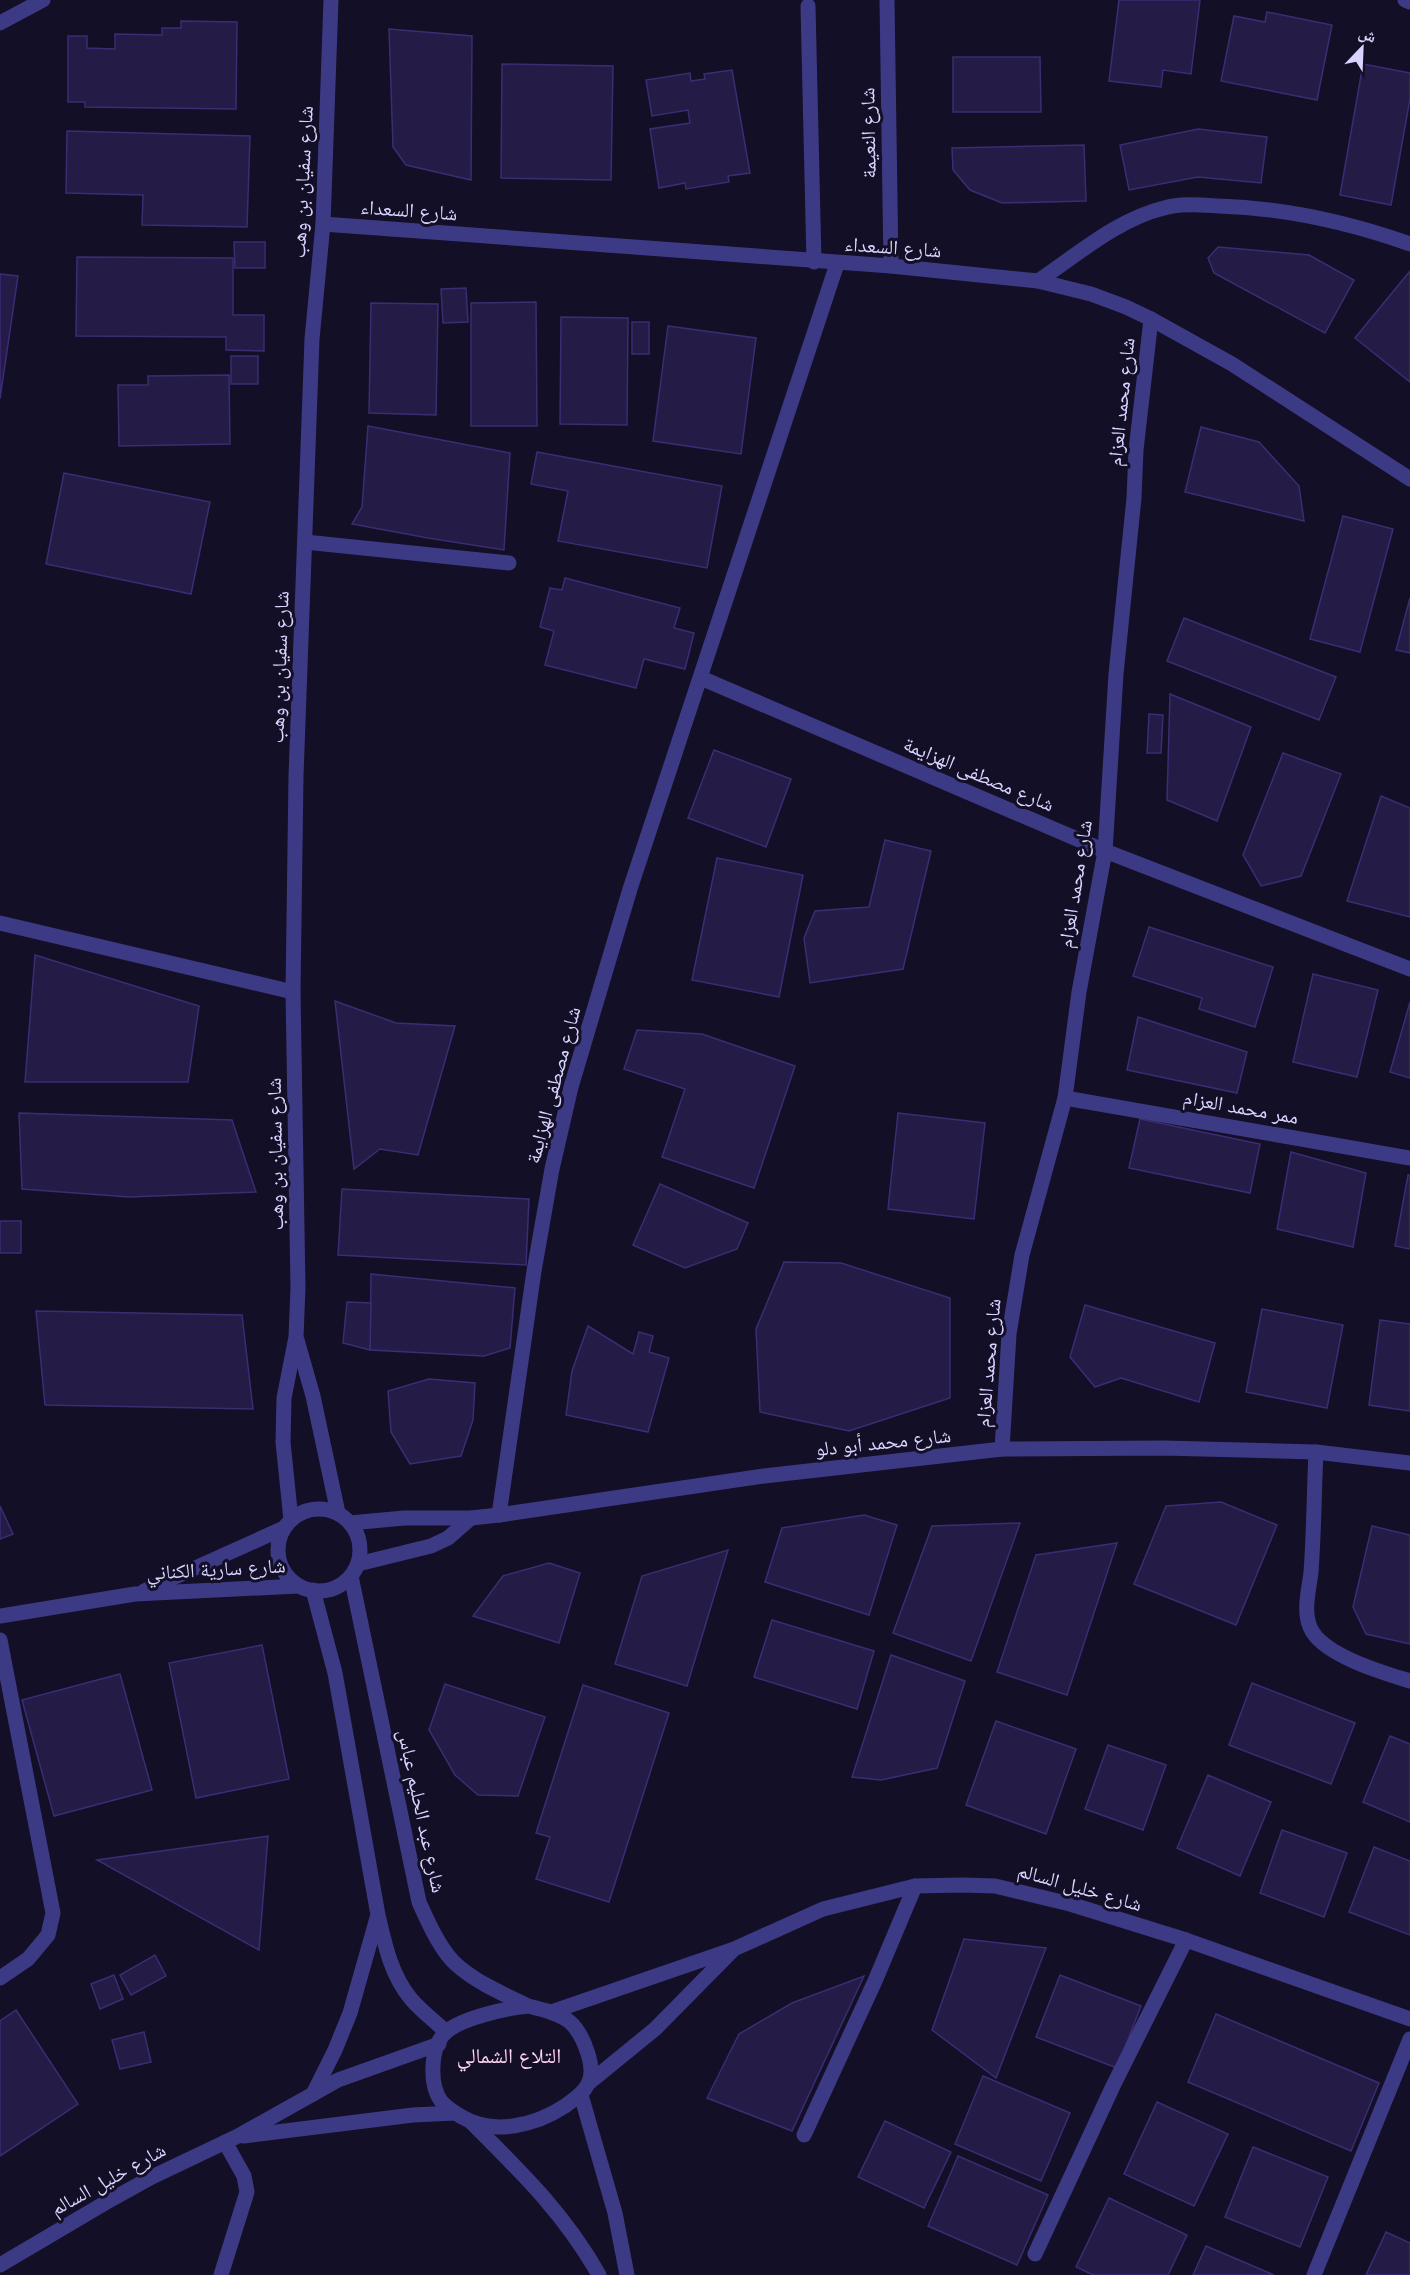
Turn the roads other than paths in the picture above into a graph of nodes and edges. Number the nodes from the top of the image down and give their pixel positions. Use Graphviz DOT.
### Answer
graph roads {
  1 [pos="43,0"];
  2 [pos="331,0"];
  3 [pos="887,0"];
  4 [pos="1405,0"];
  5 [pos="1410,2"];
  6 [pos="808,6"];
  7 [pos="0,23"];
  8 [pos="323,224"];
  9 [pos="1410,244"];
  10 [pos="814,262"];
  11 [pos="837,264"];
  12 [pos="891,266"];
  13 [pos="1038,281"];
  14 [pos="1151,319"];
  15 [pos="1410,478"];
  16 [pos="305,542"];
  17 [pos="509,563"];
  18 [pos="701,678"];
  19 [pos="1105,850"];
  20 [pos="0,923"];
  21 [pos="1410,969"];
  22 [pos="293,992"];
  23 [pos="1065,1098"];
  24 [pos="1410,1158"];
  25 [pos="296,1337"];
  26 [pos="1002,1449"];
  27 [pos="1316,1452"];
  28 [pos="1410,1463"];
  29 [pos="500,1515"];
  30 [pos="344,1518"];
  31 [pos="471,1518"];
  32 [pos="287,1524"];
  33 [pos="354,1570"];
  34 [pos="306,1588"];
  35 [pos="135,1594"];
  36 [pos="0,1616"];
  37 [pos="0,1640"];
  38 [pos="1410,1681"];
  39 [pos="915,1886"];
  40 [pos="378,1915"];
  41 [pos="1186,1940"];
  42 [pos="734,1949"];
  43 [pos="0,1978"];
  44 [pos="528,2006"];
  45 [pos="551,2012"];
  46 [pos="1410,2019"];
  47 [pos="442,2038"];
  48 [pos="1410,2039"];
  49 [pos="585,2088"];
  50 [pos="313,2094"];
  51 [pos="455,2113"];
  52 [pos="471,2122"];
  53 [pos="804,2135"];
  54 [pos="232,2139"];
  55 [pos="1035,2254"];
  56 [pos="0,2265"];
  57 [pos="221,2275"];
  58 [pos="599,2275"];
  59 [pos="627,2275"];
  60 [pos="1314,2275"];
  1 -- 7 [label="street"];
  2 -- 8 [label="street, شارع سفيان بن وهب"];
  3 -- 12 [label="street, شارع النعيمة"];
  4 -- 5 [label="street"];
  6 -- 10 [label="street"];
  8 -- 10 [label="street, شارع السعداء"];
  8 -- 16 [label="street, شارع سفيان بن وهب"];
  9 -- 13 [label="street"];
  10 -- 11 [label="street, شارع السعداء"];
  11 -- 12 [label="street, شارع السعداء"];
  11 -- 18 [label="street, شارع مصطفى الهزايمة"];
  12 -- 13 [label="street, شارع السعداء"];
  13 -- 14 [label="street, شارع السعداء"];
  14 -- 15 [label="street, شارع السعداء"];
  14 -- 19 [label="street, شارع محمد العزام"];
  16 -- 17 [label="street"];
  16 -- 22 [label="street, شارع سفيان بن وهب"];
  18 -- 19 [label="street, شارع مصطفى الهزايمة"];
  18 -- 29 [label="street, شارع مصطفى الهزايمة"];
  19 -- 21 [label="street, شارع مصطفى الهزايمة"];
  19 -- 23 [label="street, شارع محمد العزام"];
  20 -- 22 [label="street"];
  22 -- 25 [label="street, شارع سفيان بن وهب"];
  23 -- 24 [label="street, ممر محمد العزام"];
  23 -- 26 [label="street, شارع محمد العزام"];
  25 -- 30 [label="street, شارع سفيان بن وهب"];
  25 -- 32 [label="street, شارع سفيان بن وهب"];
  26 -- 27 [label="street, شارع محمد أبو دلو"];
  26 -- 29 [label="street, شارع محمد أبو دلو"];
  27 -- 28 [label="street, شارع محمد أبو دلو"];
  27 -- 38 [label="street"];
  29 -- 31 [label="street, شارع محمد أبو دلو"];
  30 -- 31 [label="street, شارع محمد أبو دلو"];
  30 -- 32 [label="street"];
  30 -- 33 [label="street"];
  31 -- 33 [label="street"];
  32 -- 34 [label="street"];
  32 -- 35 [label="street, شارع سارية الكناني"];
  33 -- 34 [label="street"];
  33 -- 44 [label="street, شارع عبد الحليم عباس"];
  34 -- 35 [label="street, شارع سارية الكناني"];
  34 -- 40 [label="street"];
  35 -- 36 [label="street, شارع سارية الكناني"];
  37 -- 43 [label="street"];
  39 -- 41 [label="street, شارع خليل السالم"];
  39 -- 42 [label="street, شارع خليل السالم"];
  39 -- 53 [label="street"];
  40 -- 47 [label="street"];
  40 -- 50 [label="street"];
  41 -- 46 [label="street, شارع خليل السالم"];
  41 -- 55 [label="street"];
  42 -- 45 [label="street, شارع خليل السالم"];
  42 -- 49 [label="street, شارع خليل السالم"];
  44 -- 45 [label="street"];
  44 -- 47 [label="street"];
  45 -- 49 [label="street"];
  47 -- 50 [label="street, شارع خليل السالم"];
  47 -- 51 [label="street"];
  48 -- 60 [label="street"];
  49 -- 52 [label="street"];
  49 -- 59 [label="street"];
  50 -- 54 [label="street, شارع خليل السالم"];
  51 -- 52 [label="street"];
  51 -- 54 [label="street, شارع خليل السالم"];
  52 -- 58 [label="street"];
  54 -- 56 [label="street, شارع خليل السالم"];
  54 -- 57 [label="street"];
}
